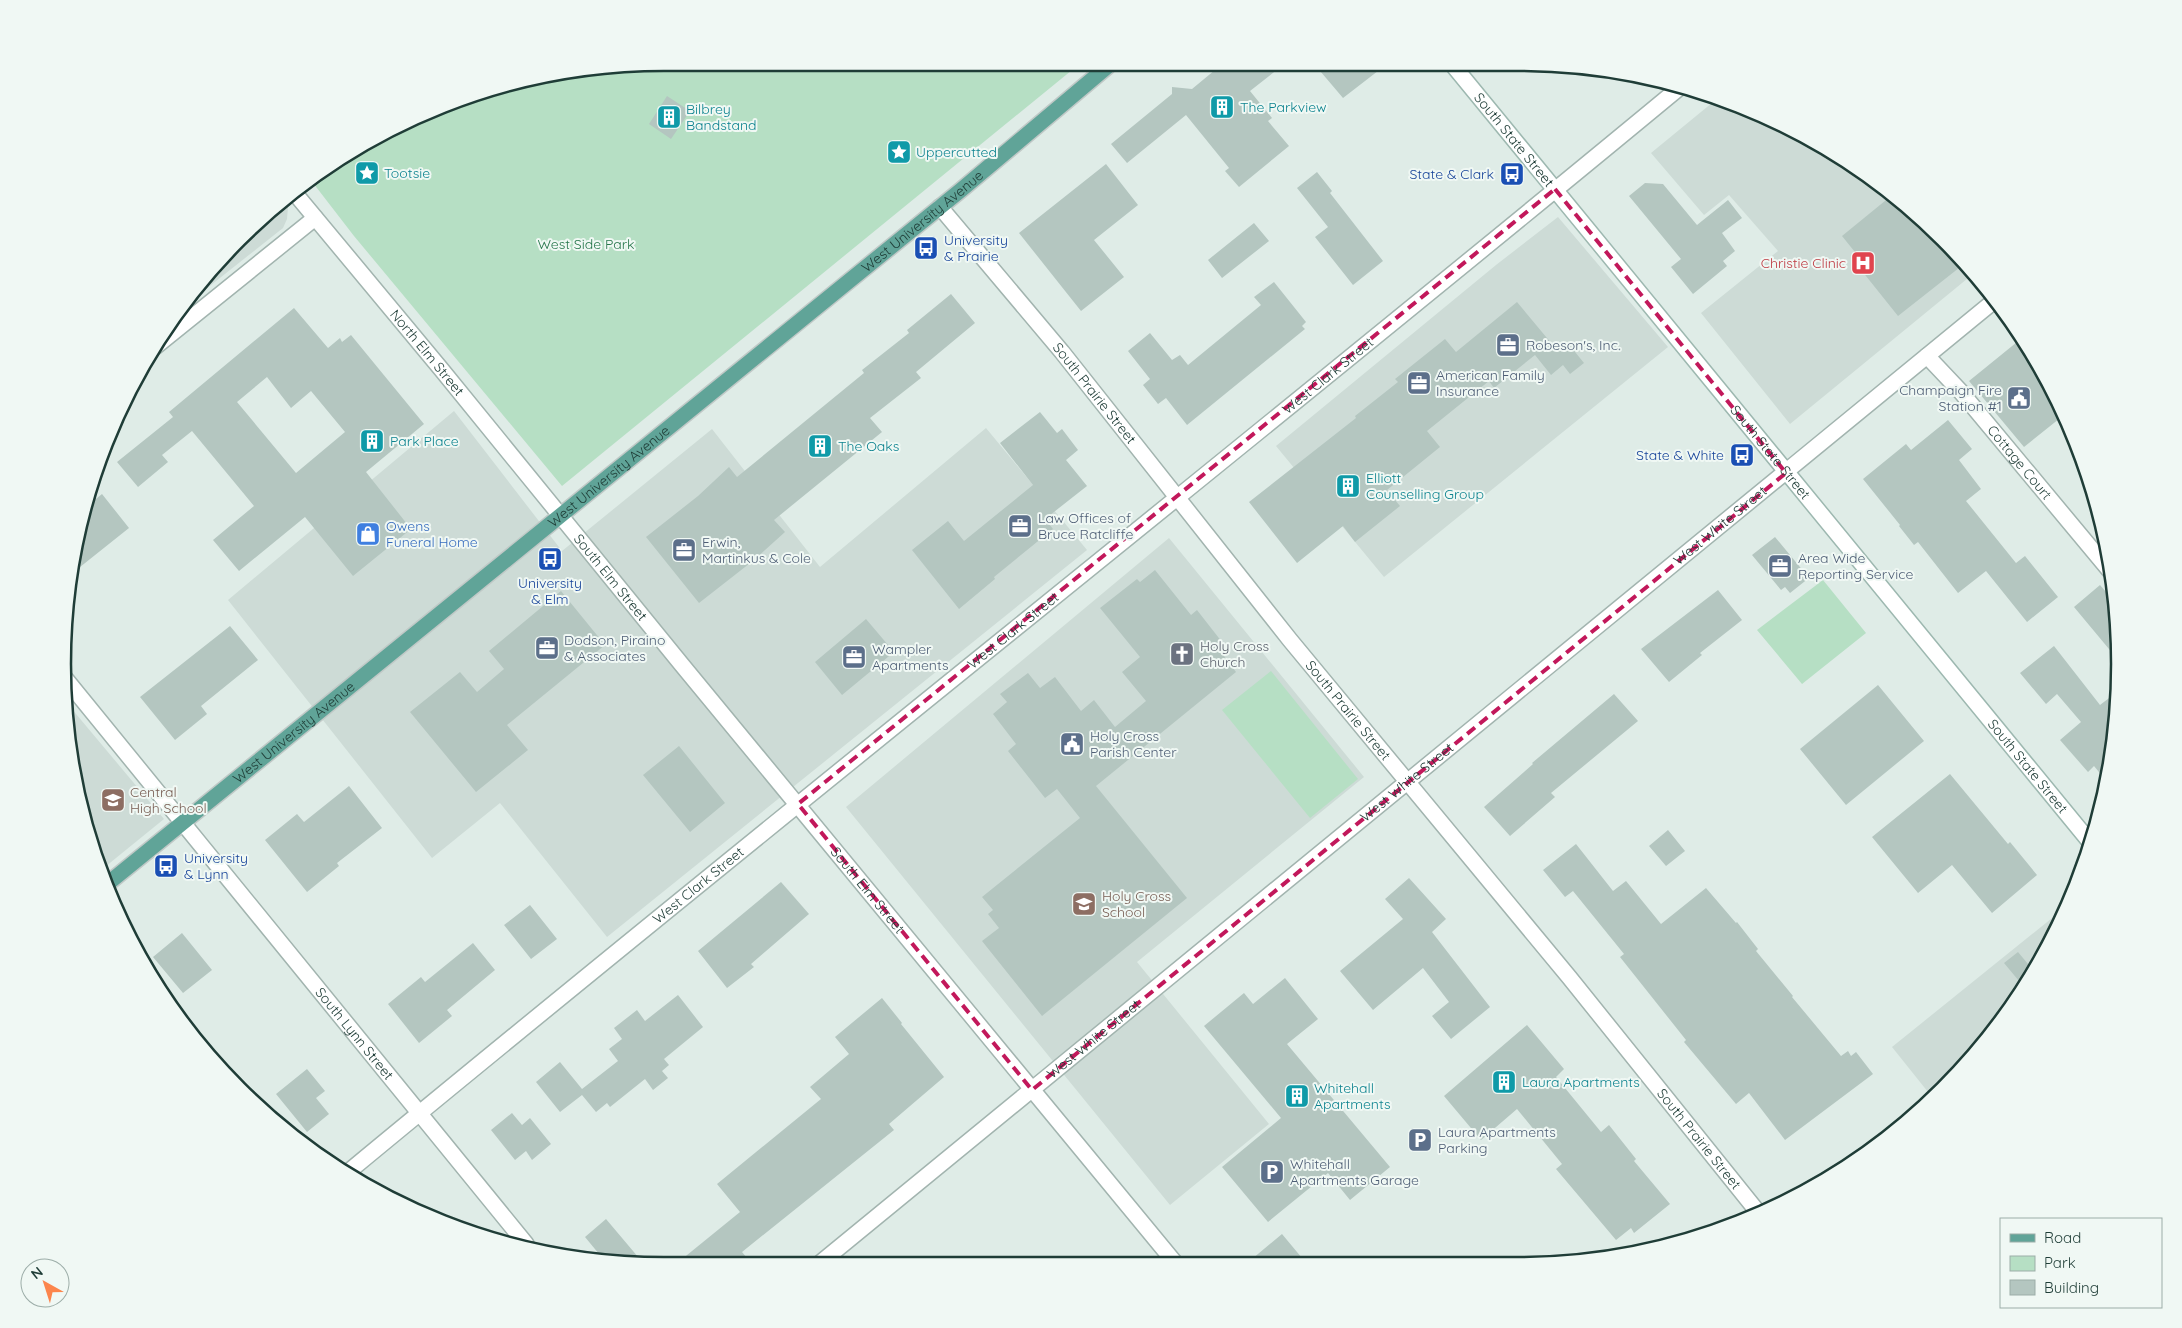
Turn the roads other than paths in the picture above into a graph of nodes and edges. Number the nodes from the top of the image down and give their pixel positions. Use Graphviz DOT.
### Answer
graph roads {
  1 [pos="1102,71"];
  2 [pos="1458,71"];
  3 [pos="1674,92"];
  4 [pos="1555,190"];
  5 [pos="298,198"];
  6 [pos="940,207"];
  7 [pos="315,218"];
  8 [pos="1989,305"];
  9 [pos="171,335"];
  10 [pos="1927,356"];
  11 [pos="1786,472"];
  12 [pos="1179,498"];
  13 [pos="560,515"];
  14 [pos="2101,560"];
  15 [pos="72,687"];
  16 [pos="1408,781"];
  17 [pos="798,804"];
  18 [pos="183,823"];
  19 [pos="2085,836"];
  20 [pos="112,880"];
  21 [pos="1032,1090"];
  22 [pos="420,1113"];
  23 [pos="353,1168"];
  24 [pos="1754,1208"];
  25 [pos="522,1239"];
  26 [pos="828,1257"];
  27 [pos="1170,1257"];
  1 -- 6 [label="main road, West University Avenue"];
  2 -- 4 [label="street, South State Street"];
  3 -- 4 [label="street, West Clark Street"];
  4 -- 11 [label="street, South State Street"];
  4 -- 12 [label="street, West Clark Street"];
  5 -- 7 [label="street, North Elm Street"];
  6 -- 12 [label="street, South Prairie Street"];
  6 -- 13 [label="main road, West University Avenue"];
  7 -- 9 [label="street"];
  7 -- 13 [label="street, North Elm Street"];
  8 -- 10 [label="street, West White Street"];
  10 -- 11 [label="street, West White Street"];
  10 -- 14 [label="street, Cottage Court"];
  11 -- 16 [label="street, West White Street"];
  11 -- 19 [label="street, South State Street"];
  12 -- 16 [label="street, South Prairie Street"];
  12 -- 17 [label="street, West Clark Street"];
  13 -- 17 [label="street, South Elm Street"];
  13 -- 18 [label="main road, West University Avenue"];
  15 -- 18 [label="street, South Lynn Street"];
  16 -- 21 [label="street, West White Street"];
  16 -- 24 [label="street, South Prairie Street"];
  17 -- 21 [label="street, South Elm Street"];
  17 -- 22 [label="street, West Clark Street"];
  18 -- 20 [label="main road, West University Avenue"];
  18 -- 22 [label="street, South Lynn Street"];
  21 -- 26 [label="street, West White Street"];
  21 -- 27 [label="street, South Elm Street"];
  22 -- 23 [label="street, West Clark Street"];
  22 -- 25 [label="street, South Lynn Street"];
}
